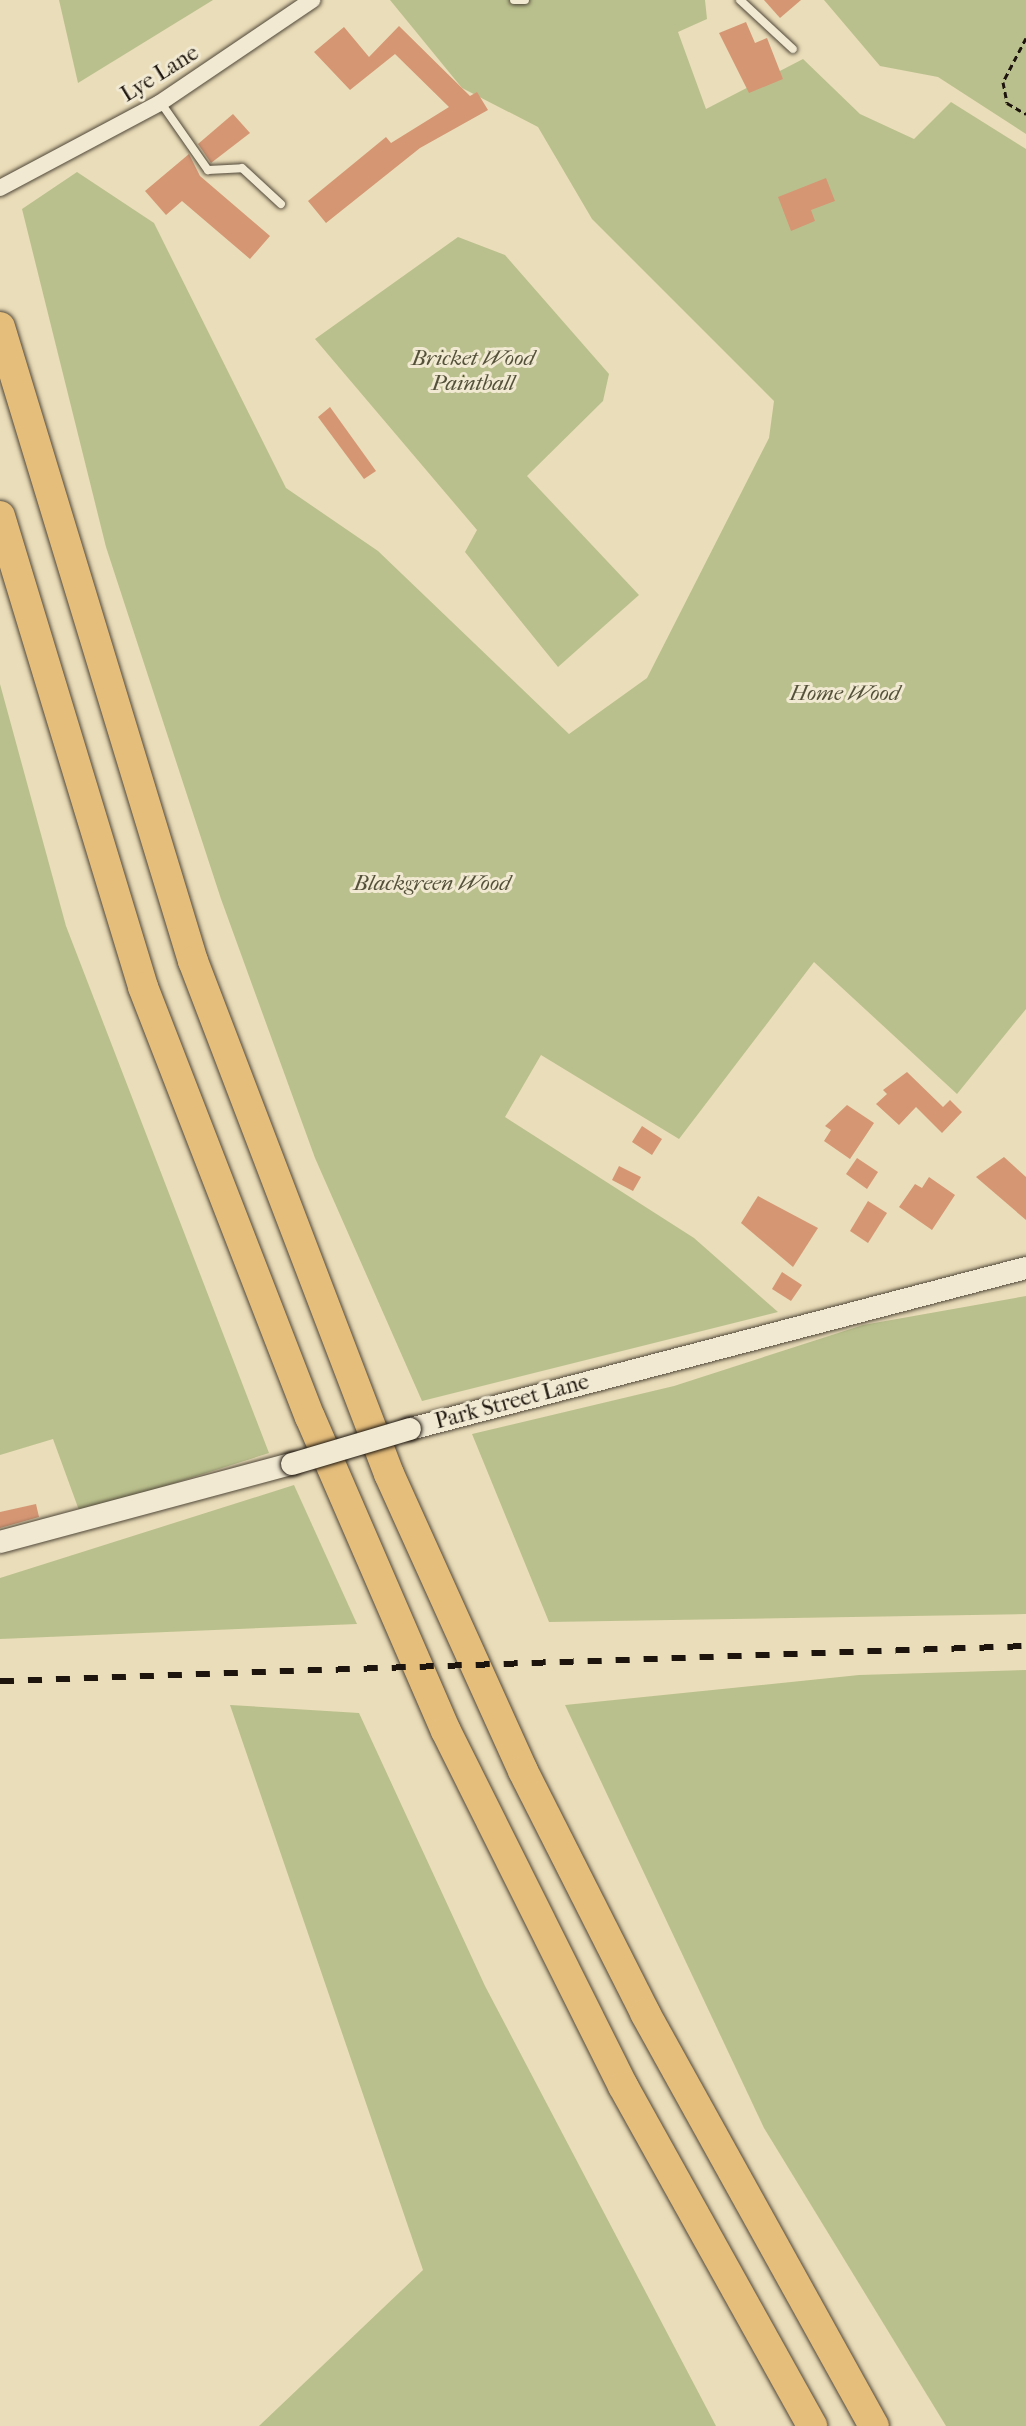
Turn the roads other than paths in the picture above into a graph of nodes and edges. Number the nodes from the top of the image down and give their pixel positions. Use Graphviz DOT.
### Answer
graph roads {
  1 [pos="312,0"];
  2 [pos="514,0"];
  3 [pos="525,0"];
  4 [pos="740,0"];
  5 [pos="793,49"];
  6 [pos="160,103"];
  7 [pos="0,188"];
  8 [pos="281,204"];
  9 [pos="0,327"];
  10 [pos="0,516"];
  11 [pos="1026,1268"];
  12 [pos="0,1542"];
  13 [pos="812,2426"];
  14 [pos="874,2426"];
  1 -- 6 [label="street, Lye Lane"];
  2 -- 3 [label="lane"];
  4 -- 5 [label="lane"];
  6 -- 7 [label="street, Lye Lane"];
  6 -- 8 [label="lane"];
  9 -- 14 [label="highway"];
  10 -- 13 [label="highway"];
  11 -- 12 [label="street, Park Street Lane, bridge"];
}
